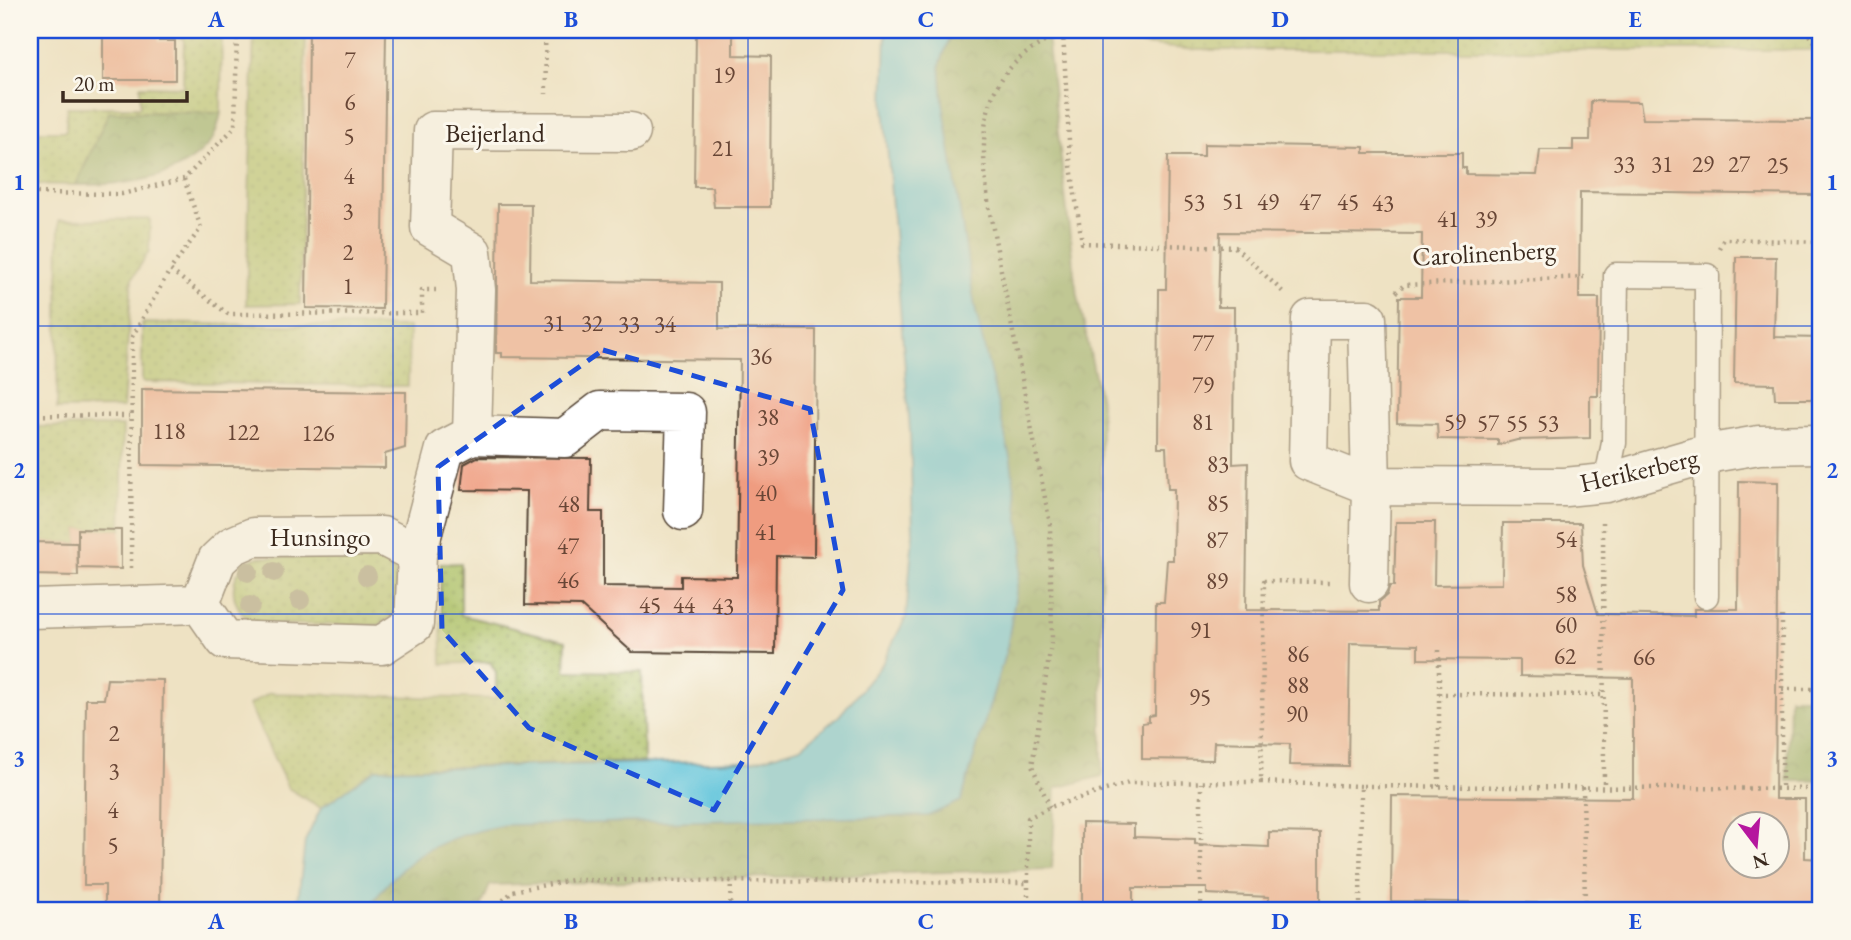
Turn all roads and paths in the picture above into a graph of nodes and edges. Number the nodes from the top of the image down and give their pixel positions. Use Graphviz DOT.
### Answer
graph roads {
  1 [pos="237,30"];
  2 [pos="545,30"];
  3 [pos="1804,30"];
  4 [pos="1063,31"];
  5 [pos="1821,48"];
  6 [pos="631,132"];
  7 [pos="547,133"];
  8 [pos="184,179"];
  9 [pos="30,193"];
  10 [pos="1821,242"];
  11 [pos="170,270"];
  12 [pos="1616,275"];
  13 [pos="1707,276"];
  14 [pos="475,290"];
  15 [pos="1367,318"];
  16 [pos="1311,319"];
  17 [pos="30,415"];
  18 [pos="132,416"];
  19 [pos="472,435"];
  20 [pos="1821,444"];
  21 [pos="1706,454"];
  22 [pos="1606,483"];
  23 [pos="1371,486"];
  24 [pos="683,511"];
  25 [pos="417,554"];
  26 [pos="1370,583"];
  27 [pos="1706,596"];
  28 [pos="200,604"];
  29 [pos="131,608"];
  30 [pos="30,609"];
  31 [pos="1782,616"];
  32 [pos="1439,648"];
  33 [pos="1782,689"];
  34 [pos="1821,689"];
  35 [pos="1439,694"];
  36 [pos="1606,695"];
  37 [pos="1261,782"];
  38 [pos="1201,783"];
  39 [pos="1361,786"];
  40 [pos="1439,786"];
  41 [pos="1583,787"];
  42 [pos="1604,787"];
  43 [pos="1782,789"];
  44 [pos="1821,789"];
  45 [pos="1050,807"];
  46 [pos="731,881"];
  47 [pos="1028,883"];
  48 [pos="493,910"];
  49 [pos="730,910"];
  50 [pos="1028,910"];
  51 [pos="1200,910"];
  52 [pos="1360,910"];
  53 [pos="1585,910"];
  1 -- 8 [label="path"];
  2 -- 7 [label="path"];
  3 -- 5 [label="path"];
  4 -- 16 [label="path"];
  4 -- 45 [label="path"];
  6 -- 7 [label="street, Beijerland"];
  7 -- 14 [label="street, Beijerland"];
  8 -- 9 [label="path"];
  8 -- 11 [label="path"];
  10 -- 13 [label="path"];
  11 -- 14 [label="path"];
  11 -- 18 [label="path"];
  12 -- 13 [label="lane"];
  12 -- 15 [label="path, Carolinenberg"];
  12 -- 22 [label="lane"];
  13 -- 21 [label="lane"];
  14 -- 19 [label="street, Beijerland"];
  15 -- 16 [label="street"];
  15 -- 23 [label="street"];
  16 -- 23 [label="street, Herikerberg"];
  17 -- 18 [label="path"];
  18 -- 29 [label="path"];
  19 -- 24 [label="street"];
  19 -- 25 [label="street"];
  20 -- 21 [label="street, Herikerberg"];
  21 -- 22 [label="street, Herikerberg"];
  21 -- 27 [label="lane"];
  22 -- 23 [label="street, Herikerberg"];
  22 -- 36 [label="path"];
  23 -- 26 [label="street"];
  25 -- 28 [label="street, Hunsingo"];
  25 -- 28 [label="street"];
  26 -- 37 [label="path"];
  28 -- 29 [label="street"];
  29 -- 30 [label="street"];
  31 -- 33 [label="path"];
  32 -- 35 [label="path"];
  33 -- 34 [label="path"];
  33 -- 43 [label="path"];
  35 -- 36 [label="path"];
  35 -- 40 [label="path"];
  36 -- 42 [label="path"];
  37 -- 38 [label="path"];
  37 -- 39 [label="path"];
  38 -- 45 [label="path"];
  38 -- 51 [label="path"];
  39 -- 40 [label="path"];
  39 -- 52 [label="path"];
  40 -- 41 [label="path"];
  41 -- 42 [label="path"];
  41 -- 53 [label="path"];
  42 -- 43 [label="path"];
  43 -- 44 [label="path"];
  45 -- 47 [label="path"];
  46 -- 47 [label="path"];
  46 -- 48 [label="path"];
  46 -- 49 [label="path"];
  47 -- 50 [label="path"];
}
